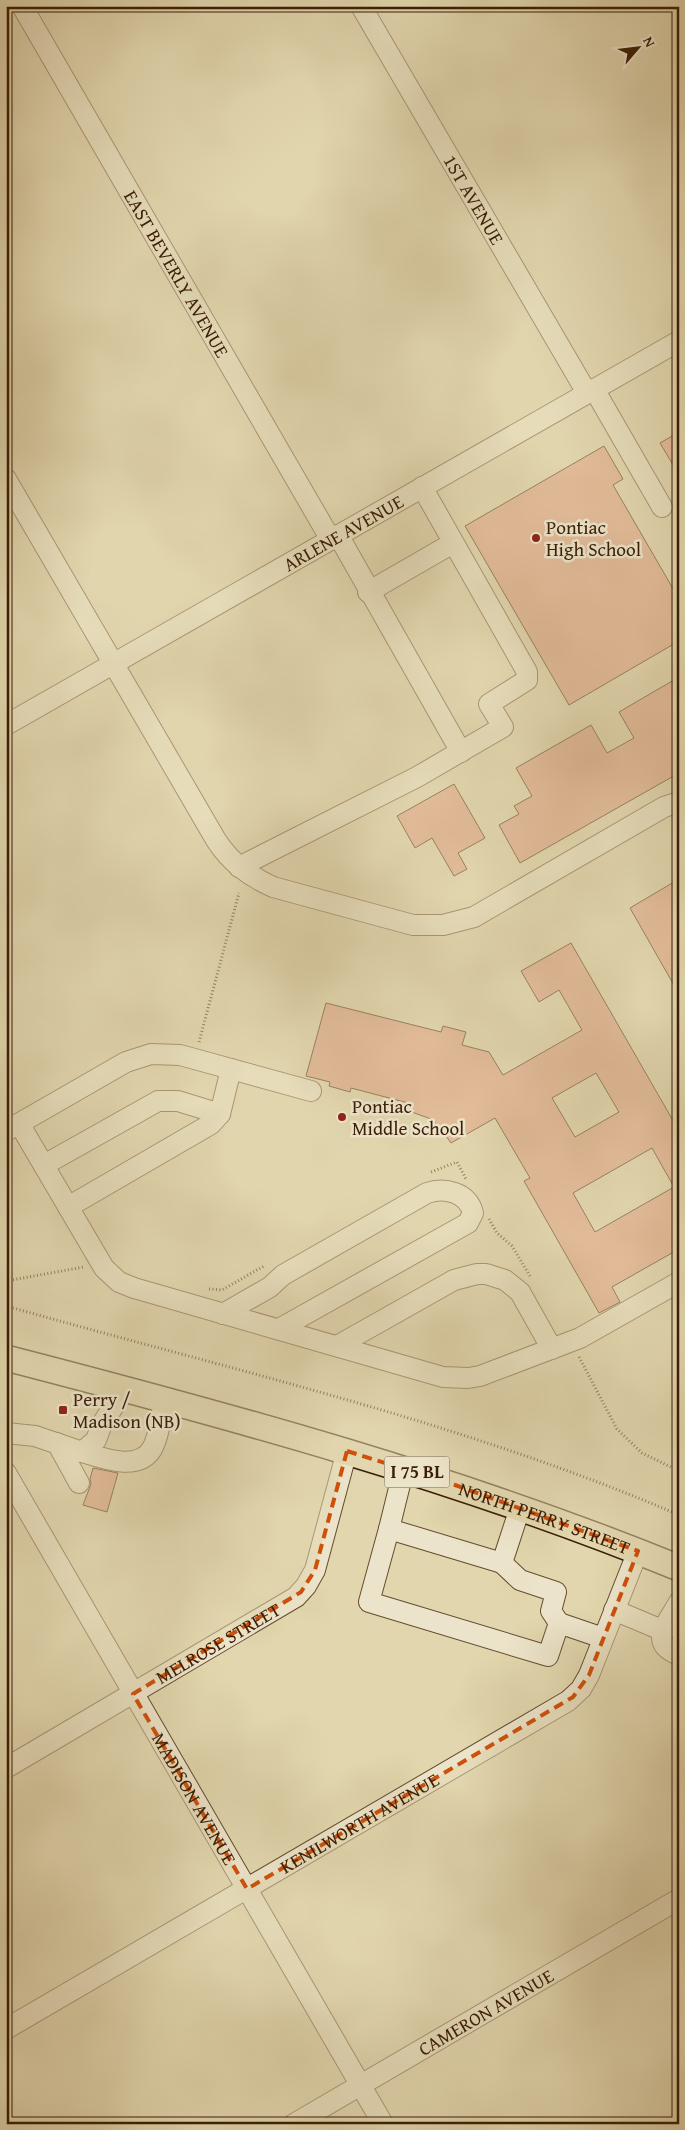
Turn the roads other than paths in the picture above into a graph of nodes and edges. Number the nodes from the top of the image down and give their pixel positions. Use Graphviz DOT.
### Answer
graph roads {
  1 [pos="22,6"];
  2 [pos="361,6"];
  3 [pos="679,340"];
  4 [pos="591,391"];
  5 [pos="6,479"];
  6 [pos="422,488"];
  7 [pos="662,507"];
  8 [pos="334,537"];
  9 [pos="453,543"];
  10 [pos="368,592"];
  11 [pos="113,664"];
  12 [pos="6,725"];
  13 [pos="461,752"];
  14 [pos="679,802"];
  15 [pos="239,867"];
  16 [pos="232,1069"];
  17 [pos="312,1091"];
  18 [pos="220,1114"];
  19 [pos="13,1128"];
  20 [pos="44,1165"];
  21 [pos="68,1207"];
  22 [pos="679,1282"];
  23 [pos="224,1314"];
  24 [pos="279,1329"];
  25 [pos="337,1346"];
  26 [pos="552,1349"];
  27 [pos="6,1358"];
  28 [pos="124,1390"];
  29 [pos="164,1401"];
  30 [pos="6,1434"];
  31 [pos="57,1443"];
  32 [pos="347,1451"];
  33 [pos="82,1452"];
  34 [pos="404,1468"];
  35 [pos="6,1473"];
  36 [pos="79,1483"];
  37 [pos="14,1502"];
  38 [pos="520,1508"];
  39 [pos="389,1529"];
  40 [pos="638,1551"];
  41 [pos="502,1563"];
  42 [pos="679,1568"];
  43 [pos="679,1602"];
  44 [pos="614,1610"];
  45 [pos="559,1623"];
  46 [pos="664,1631"];
  47 [pos="604,1638"];
  48 [pos="679,1655"];
  49 [pos="133,1694"];
  50 [pos="6,1768"];
  51 [pos="246,1889"];
  52 [pos="679,1898"];
  53 [pos="6,2030"];
  54 [pos="360,2085"];
  55 [pos="294,2124"];
  56 [pos="383,2124"];
  1 -- 8 [label="street, EAST BEVERLY AVENUE"];
  2 -- 4 [label="street, 1ST AVENUE"];
  3 -- 4 [label="street, ARLENE AVENUE"];
  4 -- 6 [label="street, ARLENE AVENUE"];
  4 -- 7 [label="street, 1ST AVENUE"];
  5 -- 11 [label="street"];
  6 -- 8 [label="street, ARLENE AVENUE"];
  6 -- 9 [label="street"];
  8 -- 10 [label="street, EAST BEVERLY AVENUE"];
  8 -- 11 [label="street, ARLENE AVENUE"];
  9 -- 10 [label="street"];
  9 -- 13 [label="street"];
  10 -- 13 [label="street, EAST BEVERLY AVENUE"];
  11 -- 12 [label="street, ARLENE AVENUE"];
  11 -- 15 [label="street"];
  13 -- 15 [label="street"];
  14 -- 15 [label="street"];
  16 -- 17 [label="street"];
  16 -- 18 [label="street"];
  16 -- 19 [label="street"];
  18 -- 20 [label="street"];
  18 -- 21 [label="street"];
  19 -- 20 [label="street"];
  20 -- 21 [label="street"];
  21 -- 23 [label="street"];
  22 -- 26 [label="street"];
  23 -- 24 [label="street"];
  23 -- 24 [label="street"];
  24 -- 25 [label="street"];
  25 -- 26 [label="street"];
  25 -- 26 [label="street"];
  27 -- 28 [label="main road, NORTH PERRY STREET / I 75 BL"];
  28 -- 29 [label="main road, NORTH PERRY STREET / I 75 BL"];
  28 -- 33 [label="street"];
  29 -- 32 [label="main road, NORTH PERRY STREET / I 75 BL"];
  29 -- 33 [label="street"];
  30 -- 31 [label="street"];
  31 -- 33 [label="street"];
  31 -- 36 [label="street"];
  32 -- 34 [label="main road, NORTH PERRY STREET / I 75 BL"];
  32 -- 49 [label="street, MELROSE STREET"];
  34 -- 38 [label="main road, NORTH PERRY STREET / I 75 BL"];
  34 -- 39 [label="street"];
  35 -- 37 [label="street, MADISON AVENUE"];
  37 -- 49 [label="street, MADISON AVENUE"];
  38 -- 40 [label="main road, NORTH PERRY STREET / I 75 BL"];
  38 -- 41 [label="street"];
  39 -- 41 [label="street"];
  39 -- 45 [label="street"];
  40 -- 42 [label="main road, NORTH PERRY STREET / I 75 BL"];
  40 -- 44 [label="street, KENILWORTH AVENUE"];
  41 -- 45 [label="street"];
  43 -- 46 [label="street"];
  44 -- 46 [label="street"];
  44 -- 47 [label="street, KENILWORTH AVENUE"];
  45 -- 47 [label="street"];
  46 -- 48 [label="street"];
  47 -- 51 [label="street, KENILWORTH AVENUE"];
  49 -- 50 [label="street, MELROSE STREET"];
  49 -- 51 [label="street, MADISON AVENUE"];
  51 -- 53 [label="street, KENILWORTH AVENUE"];
  51 -- 54 [label="street, MADISON AVENUE"];
  52 -- 54 [label="street, CAMERON AVENUE"];
  54 -- 55 [label="street, CAMERON AVENUE"];
  54 -- 56 [label="street, MADISON AVENUE"];
}
